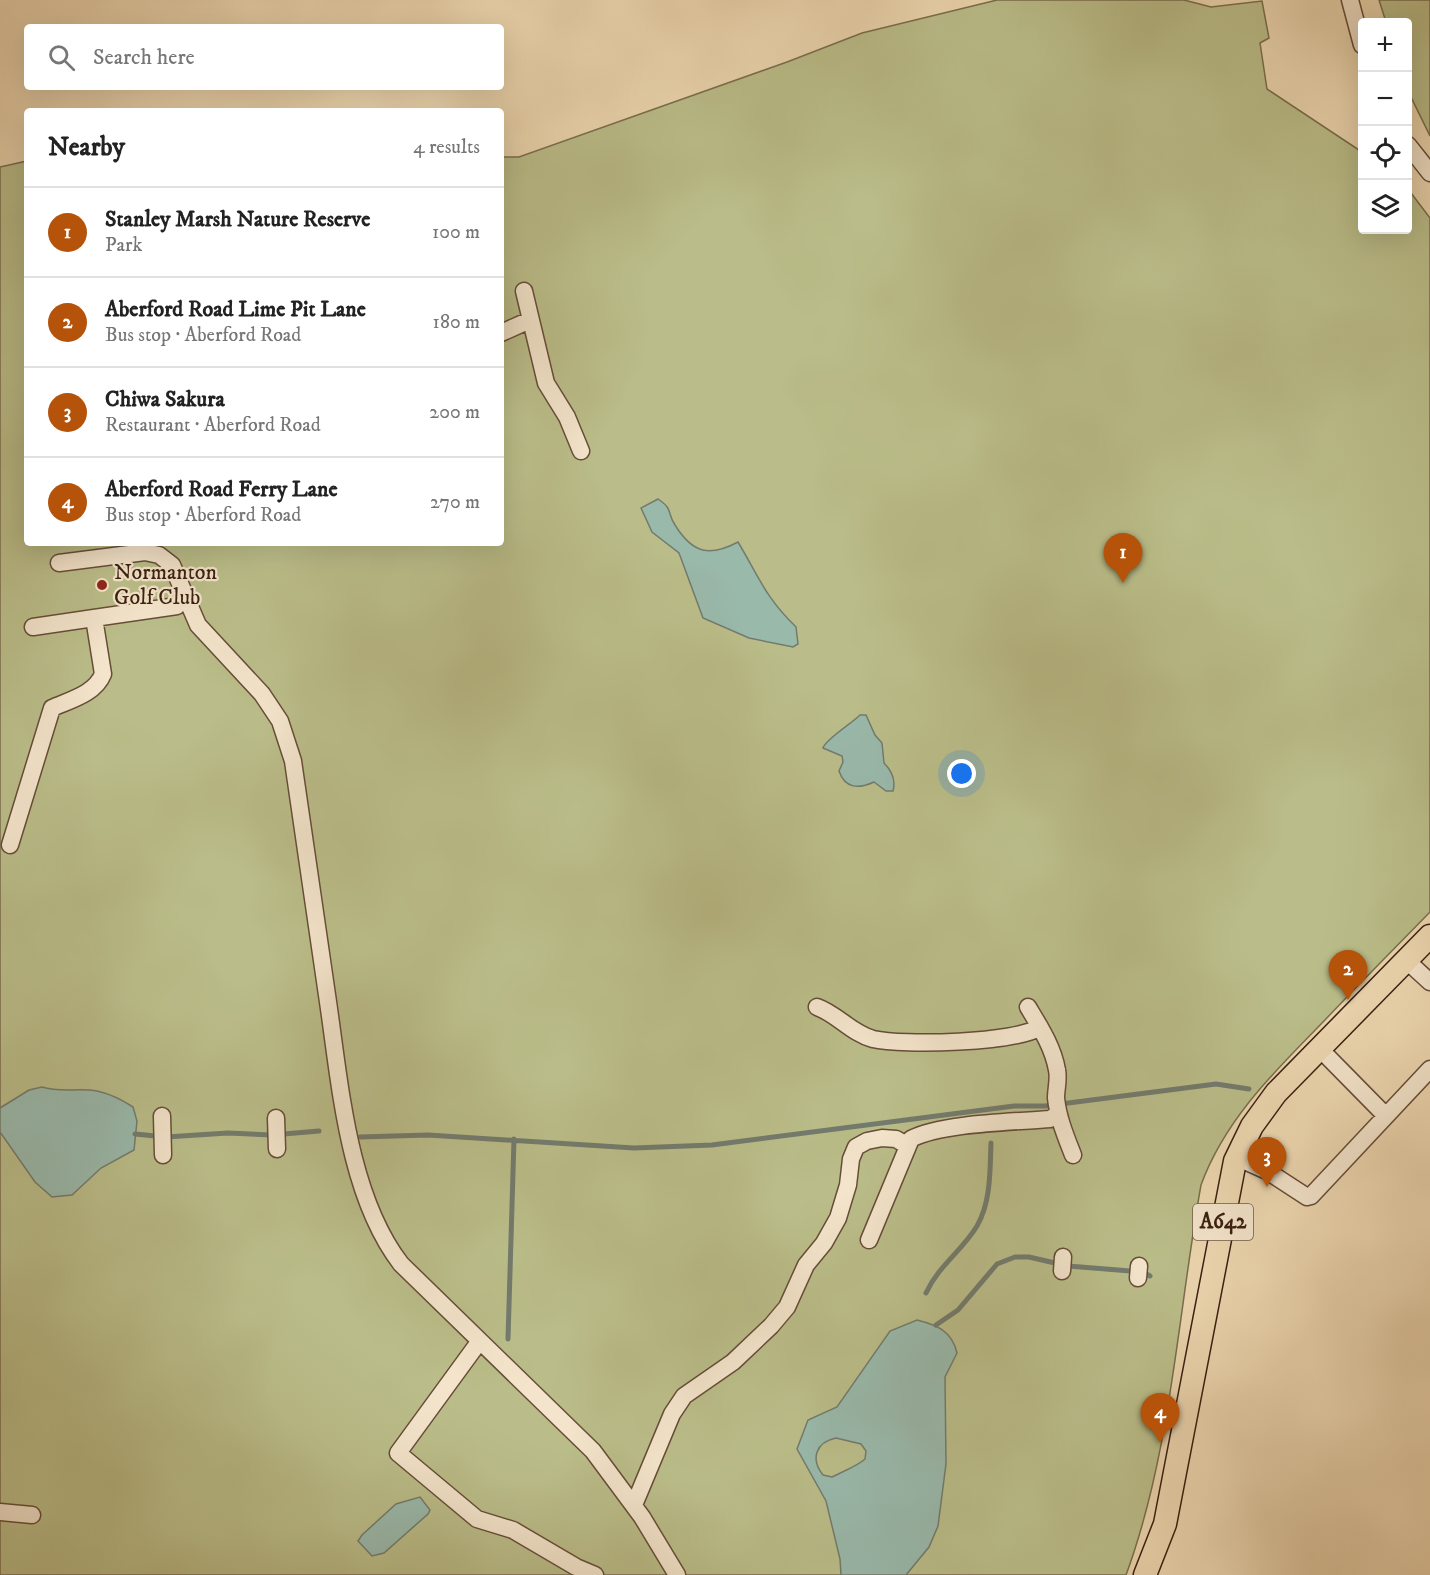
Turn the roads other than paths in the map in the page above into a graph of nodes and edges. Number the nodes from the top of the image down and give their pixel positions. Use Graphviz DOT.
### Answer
graph roads {
  1 [pos="1350,0"];
  2 [pos="1358,30"];
  3 [pos="1412,151"];
  4 [pos="1430,173"];
  5 [pos="524,291"];
  6 [pos="530,320"];
  7 [pos="504,332"];
  8 [pos="581,451"];
  9 [pos="60,563"];
  10 [pos="177,606"];
  11 [pos="94,618"];
  12 [pos="33,627"];
  13 [pos="10,845"];
  14 [pos="1430,936"];
  15 [pos="1406,960"];
  16 [pos="1430,982"];
  17 [pos="817,1007"];
  18 [pos="1028,1007"];
  19 [pos="1040,1027"];
  20 [pos="1320,1048"];
  21 [pos="1430,1069"];
  22 [pos="1057,1106"];
  23 [pos="1386,1116"];
  24 [pos="162,1121"];
  25 [pos="276,1121"];
  26 [pos="277,1145"];
  27 [pos="908,1146"];
  28 [pos="163,1151"];
  29 [pos="1073,1155"];
  30 [pos="1247,1162"];
  31 [pos="869,1240"];
  32 [pos="479,1342"];
  33 [pos="634,1505"];
  34 [pos="0,1512"];
  35 [pos="32,1515"];
  36 [pos="595,1575"];
  37 [pos="677,1575"];
  38 [pos="1145,1575"];
  1 -- 2 [label="street"];
  3 -- 4 [label="street"];
  5 -- 6 [label="street"];
  6 -- 7 [label="street"];
  6 -- 8 [label="street"];
  9 -- 32 [label="street"];
  10 -- 11 [label="street"];
  11 -- 12 [label="street"];
  11 -- 13 [label="street"];
  14 -- 15 [label="main road, A642"];
  15 -- 16 [label="street"];
  15 -- 20 [label="main road, A642"];
  17 -- 19 [label="street"];
  18 -- 19 [label="street"];
  19 -- 22 [label="street"];
  20 -- 23 [label="street"];
  20 -- 38 [label="main road, A642"];
  21 -- 23 [label="street"];
  22 -- 27 [label="street"];
  22 -- 29 [label="street"];
  23 -- 30 [label="street"];
  24 -- 28 [label="street"];
  25 -- 26 [label="street"];
  27 -- 31 [label="street"];
  27 -- 33 [label="street"];
  32 -- 33 [label="street"];
  32 -- 36 [label="street"];
  33 -- 37 [label="street"];
  34 -- 35 [label="street"];
}
